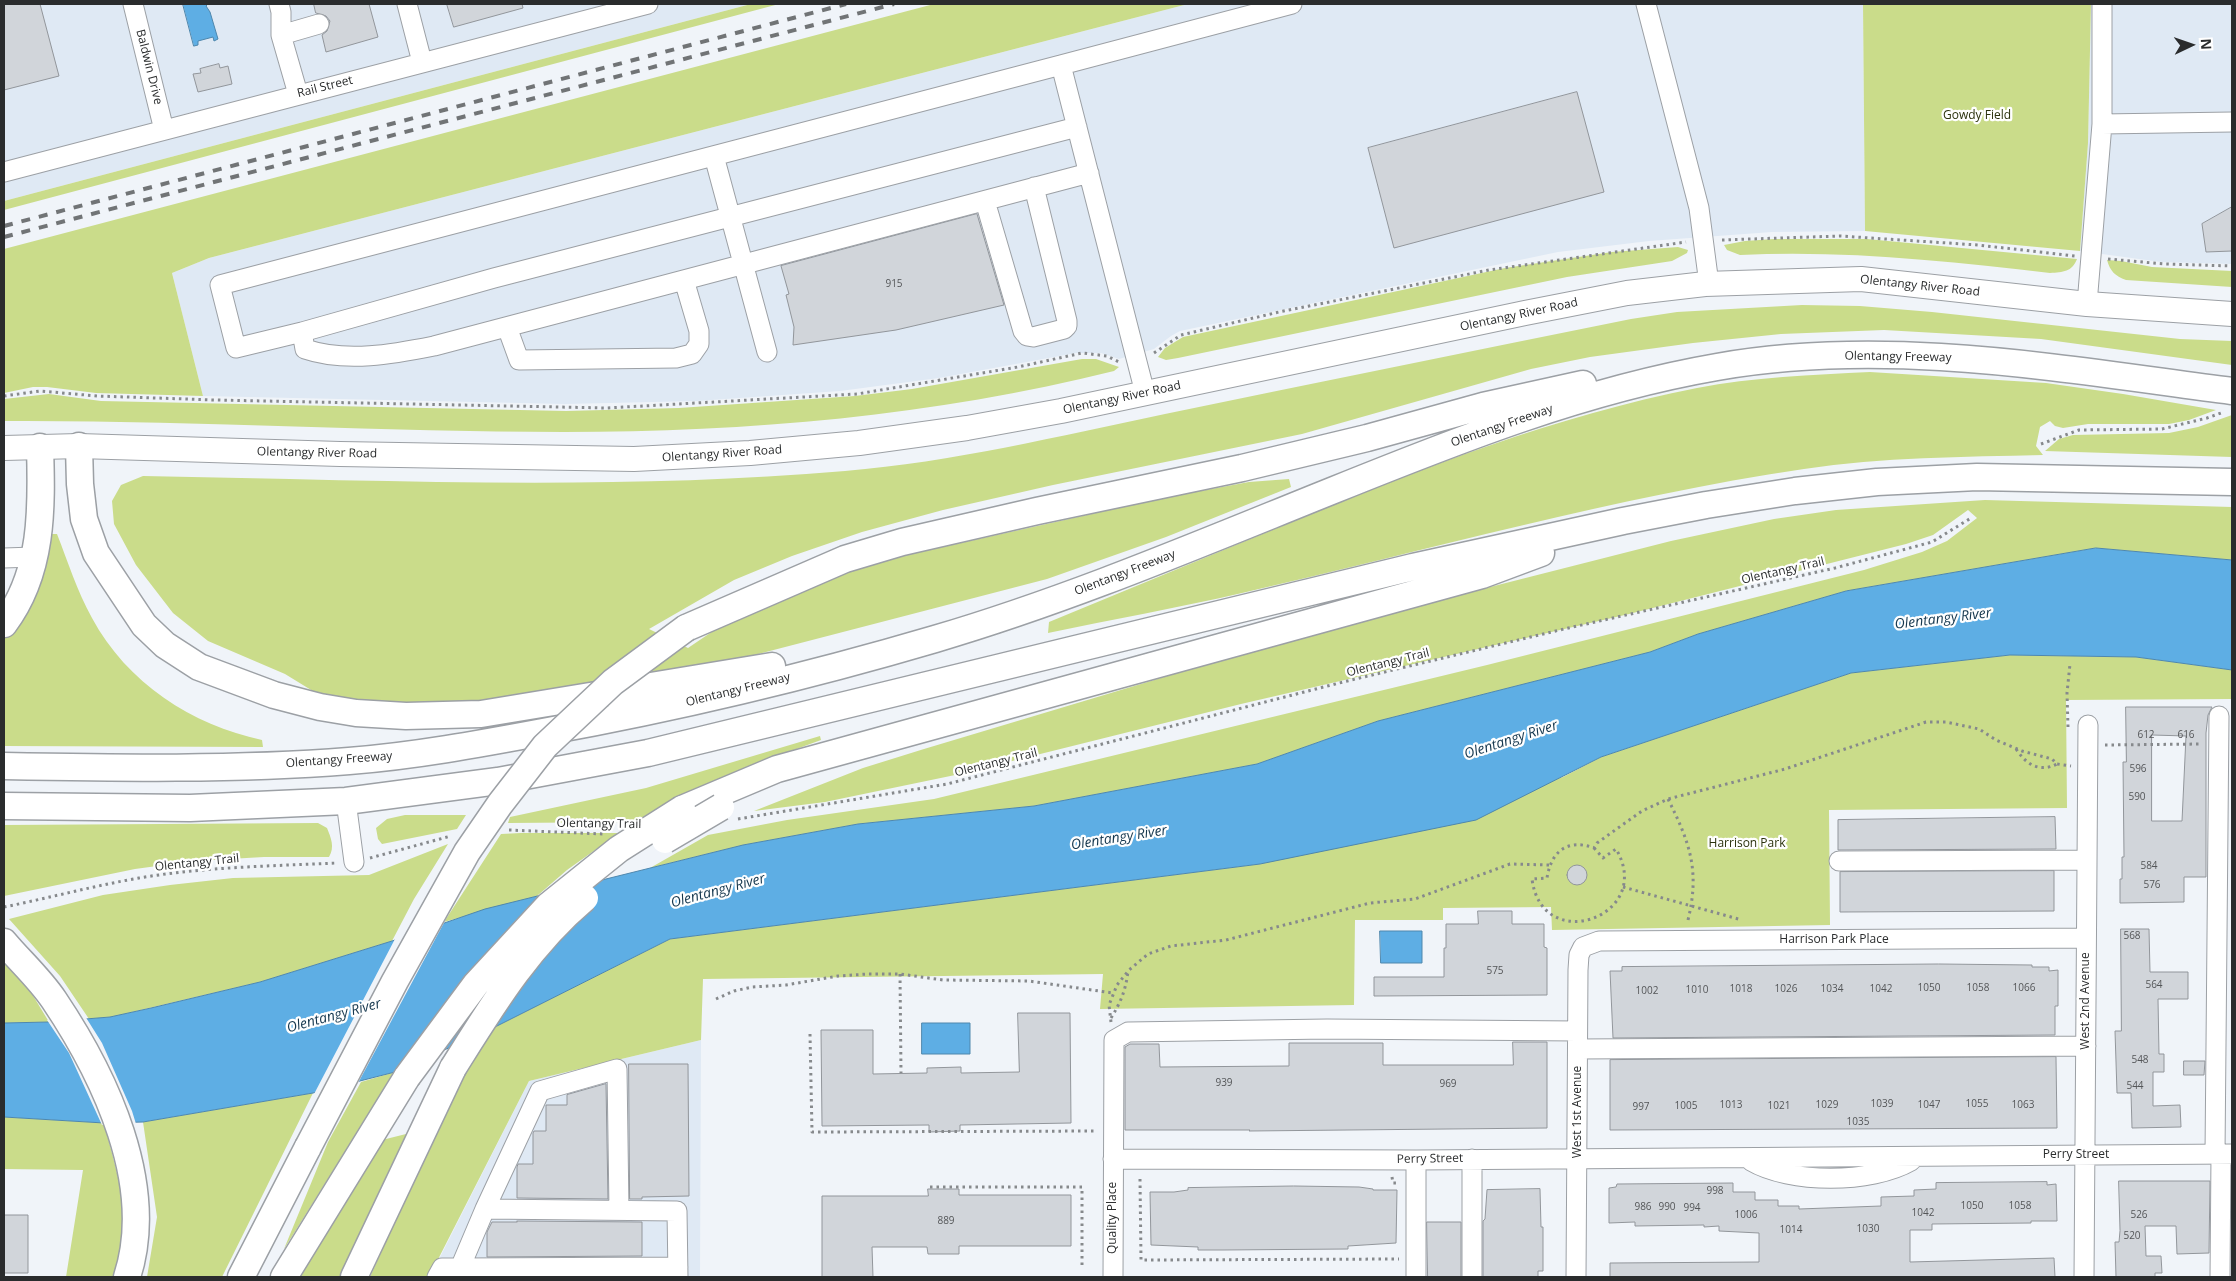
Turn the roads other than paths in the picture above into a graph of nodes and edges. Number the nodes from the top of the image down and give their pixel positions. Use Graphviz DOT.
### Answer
graph roads {
  1 [pos="133,4"];
  2 [pos="279,4"];
  3 [pos="407,4"];
  4 [pos="648,4"];
  5 [pos="1292,4"];
  6 [pos="1646,4"];
  7 [pos="2102,4"];
  8 [pos="592,11"];
  9 [pos="319,24"];
  10 [pos="281,35"];
  11 [pos="422,62"];
  12 [pos="1061,65"];
  13 [pos="298,94"];
  14 [pos="2232,122"];
  15 [pos="2102,124"];
  16 [pos="1077,127"];
  17 [pos="164,130"];
  18 [pos="714,156"];
  19 [pos="4,172"];
  20 [pos="1089,173"];
  21 [pos="1034,187"];
  22 [pos="985,201"];
  23 [pos="732,217"];
  24 [pos="744,264"];
  25 [pos="684,280"];
  26 [pos="1709,284"];
  27 [pos="2087,304"];
  28 [pos="2232,314"];
  29 [pos="507,327"];
  30 [pos="302,332"];
  31 [pos="767,352"];
  32 [pos="1720,366"];
  33 [pos="1145,393"];
  34 [pos="2228,401"];
  35 [pos="79,446"];
  36 [pos="40,447"];
  37 [pos="4,448"];
  38 [pos="2232,482"];
  39 [pos="1623,521"];
  40 [pos="34,557"];
  41 [pos="4,558"];
  42 [pos="4,624"];
  43 [pos="937,638"];
  44 [pos="2219,716"];
  45 [pos="2088,725"];
  46 [pos="852,748"];
  47 [pos="4,766"];
  48 [pos="346,801"];
  49 [pos="4,806"];
  50 [pos="2087,860"];
  51 [pos="1839,861"];
  52 [pos="354,862"];
  53 [pos="2086,938"];
  54 [pos="4,942"];
  55 [pos="1583,947"];
  56 [pos="1578,1040"];
  57 [pos="2086,1046"];
  58 [pos="2223,1154"];
  59 [pos="2085,1155"];
  60 [pos="1472,1158"];
  61 [pos="1578,1158"];
  62 [pos="1113,1159"];
  63 [pos="1416,1160"];
  64 [pos="485,1209"];
  65 [pos="619,1210"];
  66 [pos="460,1268"];
  67 [pos="515,1272"];
  68 [pos="678,1272"];
  69 [pos="127,1277"];
  70 [pos="241,1277"];
  71 [pos="284,1277"];
  72 [pos="354,1277"];
  73 [pos="437,1277"];
  74 [pos="1113,1277"];
  75 [pos="1416,1277"];
  76 [pos="1472,1277"];
  77 [pos="1576,1277"];
  78 [pos="2084,1277"];
  79 [pos="2220,1277"];
  1 -- 17 [label="street, Baldwin Drive"];
  2 -- 10 [label="street"];
  3 -- 11 [label="street"];
  4 -- 8 [label="street, Rail Street"];
  5 -- 12 [label="street"];
  6 -- 26 [label="street"];
  7 -- 15 [label="street"];
  8 -- 11 [label="street, Rail Street"];
  9 -- 10 [label="street"];
  10 -- 13 [label="street"];
  11 -- 13 [label="street, Rail Street"];
  12 -- 16 [label="street"];
  12 -- 18 [label="street"];
  13 -- 17 [label="street, Rail Street"];
  14 -- 15 [label="street"];
  15 -- 27 [label="street"];
  16 -- 20 [label="street"];
  16 -- 23 [label="street"];
  17 -- 19 [label="street, Rail Street"];
  18 -- 23 [label="street"];
  18 -- 30 [label="street"];
  20 -- 21 [label="street"];
  20 -- 33 [label="street"];
  21 -- 22 [label="street"];
  21 -- 22 [label="street"];
  22 -- 24 [label="street"];
  23 -- 24 [label="street"];
  23 -- 30 [label="street"];
  24 -- 25 [label="street"];
  24 -- 31 [label="street"];
  25 -- 29 [label="street"];
  25 -- 29 [label="street"];
  26 -- 27 [label="main road, Olentangy River Road"];
  26 -- 33 [label="main road, Olentangy River Road"];
  27 -- 28 [label="main road, Olentangy River Road"];
  29 -- 30 [label="street"];
  32 -- 34 [label="highway, Olentangy Freeway"];
  32 -- 43 [label="highway, Olentangy Freeway"];
  32 -- 70 [label="highway, bridge"];
  33 -- 35 [label="main road, Olentangy River Road"];
  35 -- 36 [label="main road, Olentangy River Road"];
  35 -- 43 [label="highway"];
  36 -- 37 [label="main road, Olentangy River Road"];
  36 -- 40 [label="highway"];
  38 -- 39 [label="highway"];
  39 -- 46 [label="highway"];
  39 -- 48 [label="highway"];
  40 -- 41 [label="street"];
  40 -- 42 [label="highway"];
  43 -- 47 [label="highway, Olentangy Freeway"];
  44 -- 58 [label="street"];
  45 -- 50 [label="street, West 2nd Avenue"];
  46 -- 71 [label="highway, bridge"];
  46 -- 72 [label="highway, bridge"];
  48 -- 49 [label="highway"];
  48 -- 52 [label="street"];
  50 -- 51 [label="street"];
  50 -- 53 [label="street, West 2nd Avenue"];
  53 -- 55 [label="street, Harrison Park Place"];
  53 -- 57 [label="street, West 2nd Avenue"];
  54 -- 69 [label="highway"];
  55 -- 56 [label="street, West 1st Avenue"];
  56 -- 57 [label="street"];
  56 -- 61 [label="street, West 1st Avenue"];
  56 -- 62 [label="street, Quality Place"];
  57 -- 59 [label="street, West 2nd Avenue"];
  58 -- 59 [label="street, Perry Street"];
  58 -- 79 [label="street"];
  59 -- 61 [label="street, Perry Street"];
  59 -- 78 [label="street, West 2nd Avenue"];
  60 -- 61 [label="street, Perry Street"];
  60 -- 63 [label="street, Perry Street"];
  60 -- 76 [label="street"];
  61 -- 77 [label="street, West 1st Avenue"];
  62 -- 63 [label="street, Perry Street"];
  62 -- 74 [label="street, Quality Place"];
  63 -- 75 [label="street"];
  64 -- 65 [label="street"];
  64 -- 65 [label="street"];
  64 -- 66 [label="street"];
  65 -- 68 [label="street"];
  66 -- 67 [label="street"];
  66 -- 73 [label="street"];
  67 -- 68 [label="street"];
}
